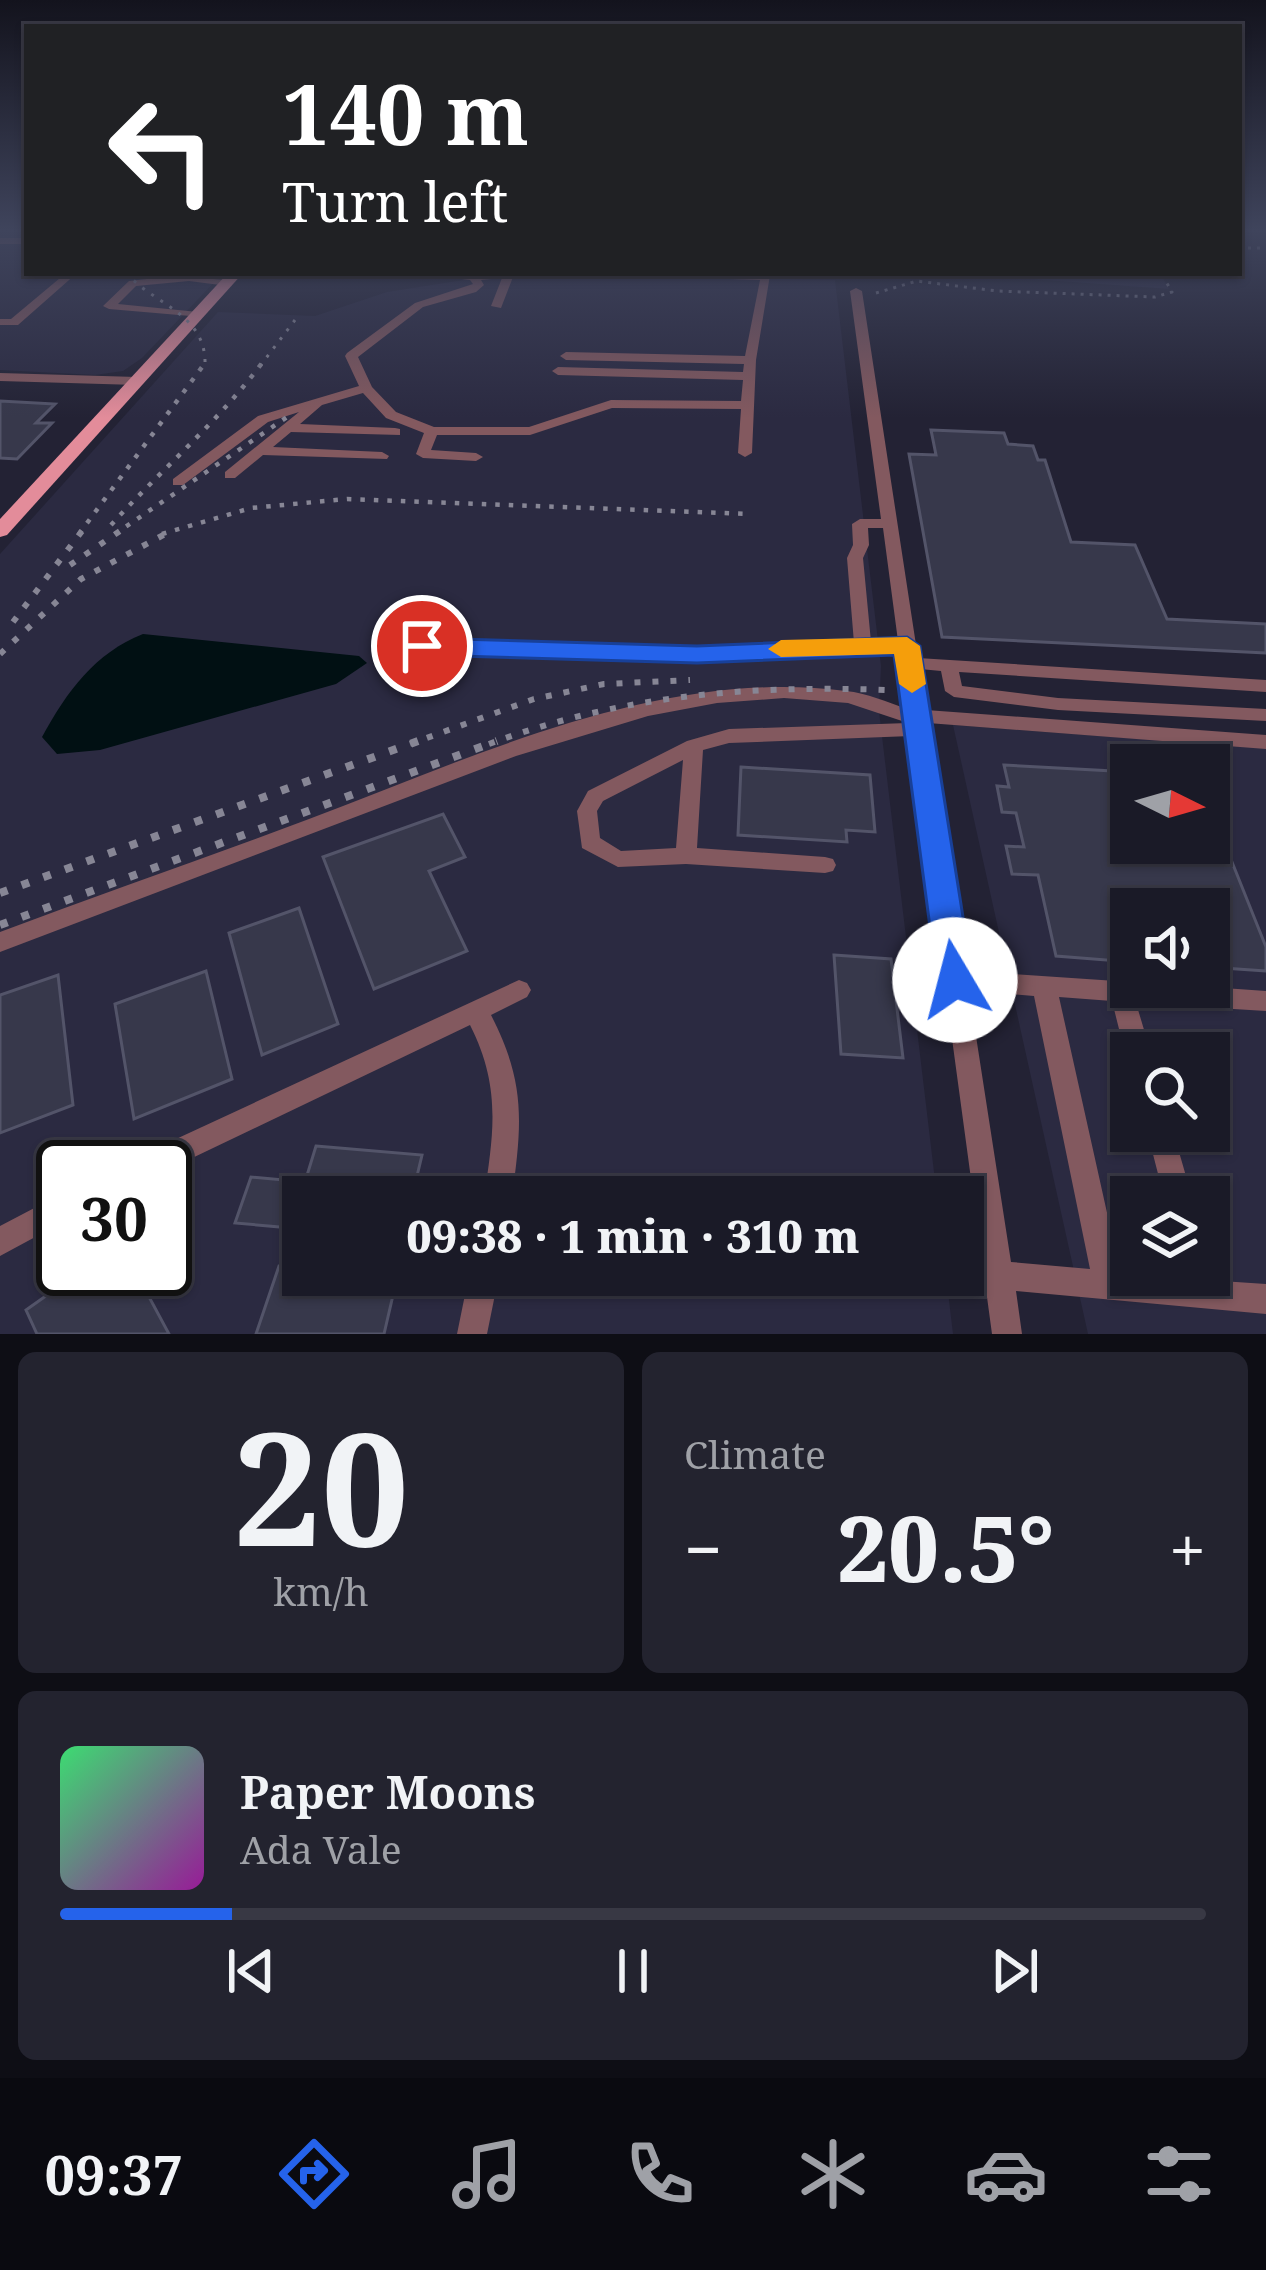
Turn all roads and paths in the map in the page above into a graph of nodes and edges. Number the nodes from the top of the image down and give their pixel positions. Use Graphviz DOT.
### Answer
graph roads {
  1 [pos="48,293"];
  2 [pos="123,293"];
  3 [pos="218,293"];
  4 [pos="461,293"];
  5 [pos="501,293"];
  6 [pos="763,293"];
  7 [pos="856,293"];
  8 [pos="1057,293"];
  9 [pos="1168,293"];
  10 [pos="496,306"];
  11 [pos="198,315"];
  12 [pos="0,322"];
  13 [pos="566,356"];
  14 [pos="750,360"];
  15 [pos="558,371"];
  16 [pos="749,376"];
  17 [pos="0,377"];
  18 [pos="137,381"];
  19 [pos="366,388"];
  20 [pos="324,398"];
  21 [pos="748,405"];
  22 [pos="398,426"];
  23 [pos="288,428"];
  24 [pos="432,430"];
  25 [pos="260,451"];
  26 [pos="746,453"];
  27 [pos="382,456"];
  28 [pos="476,457"];
  29 [pos="230,475"];
  30 [pos="372,476"];
  31 [pos="178,482"];
  32 [pos="889,523"];
  33 [pos="0,531"];
  34 [pos="422,646"];
  35 [pos="863,646"];
  36 [pos="908,654"];
  37 [pos="950,665"];
  38 [pos="1266,686"];
  39 [pos="1266,716"];
  40 [pos="918,721"];
  41 [pos="1266,742"];
  42 [pos="694,746"];
  43 [pos="686,856"];
  44 [pos="825,865"];
  45 [pos="0,942"];
  46 [pos="955,980"];
  47 [pos="1044,986"];
  48 [pos="519,990"];
  49 [pos="1110,990"];
  50 [pos="1230,999"];
  51 [pos="1266,1001"];
  52 [pos="476,1011"];
  53 [pos="192,1145"];
  54 [pos="500,1176"];
  55 [pos="36,1222"];
  56 [pos="0,1242"];
  57 [pos="998,1274"];
  58 [pos="1108,1284"];
  59 [pos="1230,1291"];
  60 [pos="480,1296"];
  61 [pos="1266,1299"];
  62 [pos="472,1334"];
  63 [pos="1007,1334"];
  1 -- 12 [label="street"];
  2 -- 11 [label="street"];
  3 -- 11 [label="main road"];
  4 -- 19 [label="street"];
  5 -- 10 [label="street"];
  6 -- 14 [label="street"];
  7 -- 32 [label="street"];
  8 -- 9 [label="path"];
  11 -- 18 [label="main road"];
  13 -- 14 [label="street"];
  14 -- 16 [label="street"];
  15 -- 16 [label="street"];
  16 -- 21 [label="street"];
  17 -- 18 [label="street"];
  18 -- 33 [label="main road"];
  19 -- 20 [label="street"];
  19 -- 22 [label="street"];
  20 -- 23 [label="street"];
  20 -- 31 [label="street"];
  21 -- 24 [label="street"];
  21 -- 26 [label="street"];
  22 -- 23 [label="street"];
  22 -- 24 [label="street"];
  22 -- 27 [label="street"];
  23 -- 25 [label="street"];
  24 -- 28 [label="street"];
  25 -- 27 [label="street"];
  25 -- 29 [label="street"];
  27 -- 30 [label="street"];
  32 -- 35 [label="street"];
  32 -- 36 [label="street"];
  34 -- 35 [label="street"];
  35 -- 36 [label="street"];
  36 -- 37 [label="street"];
  36 -- 40 [label="street"];
  37 -- 38 [label="street"];
  37 -- 39 [label="street"];
  40 -- 41 [label="street"];
  40 -- 42 [label="street"];
  40 -- 45 [label="street"];
  40 -- 46 [label="street"];
  42 -- 43 [label="street"];
  42 -- 43 [label="street"];
  43 -- 44 [label="street"];
  46 -- 47 [label="street"];
  46 -- 57 [label="street"];
  47 -- 49 [label="street"];
  47 -- 58 [label="street"];
  48 -- 52 [label="street"];
  50 -- 51 [label="street"];
  52 -- 53 [label="street"];
  52 -- 54 [label="street"];
  55 -- 56 [label="street"];
  57 -- 58 [label="street"];
  57 -- 63 [label="street"];
  59 -- 61 [label="street"];
  60 -- 62 [label="street"];
}
